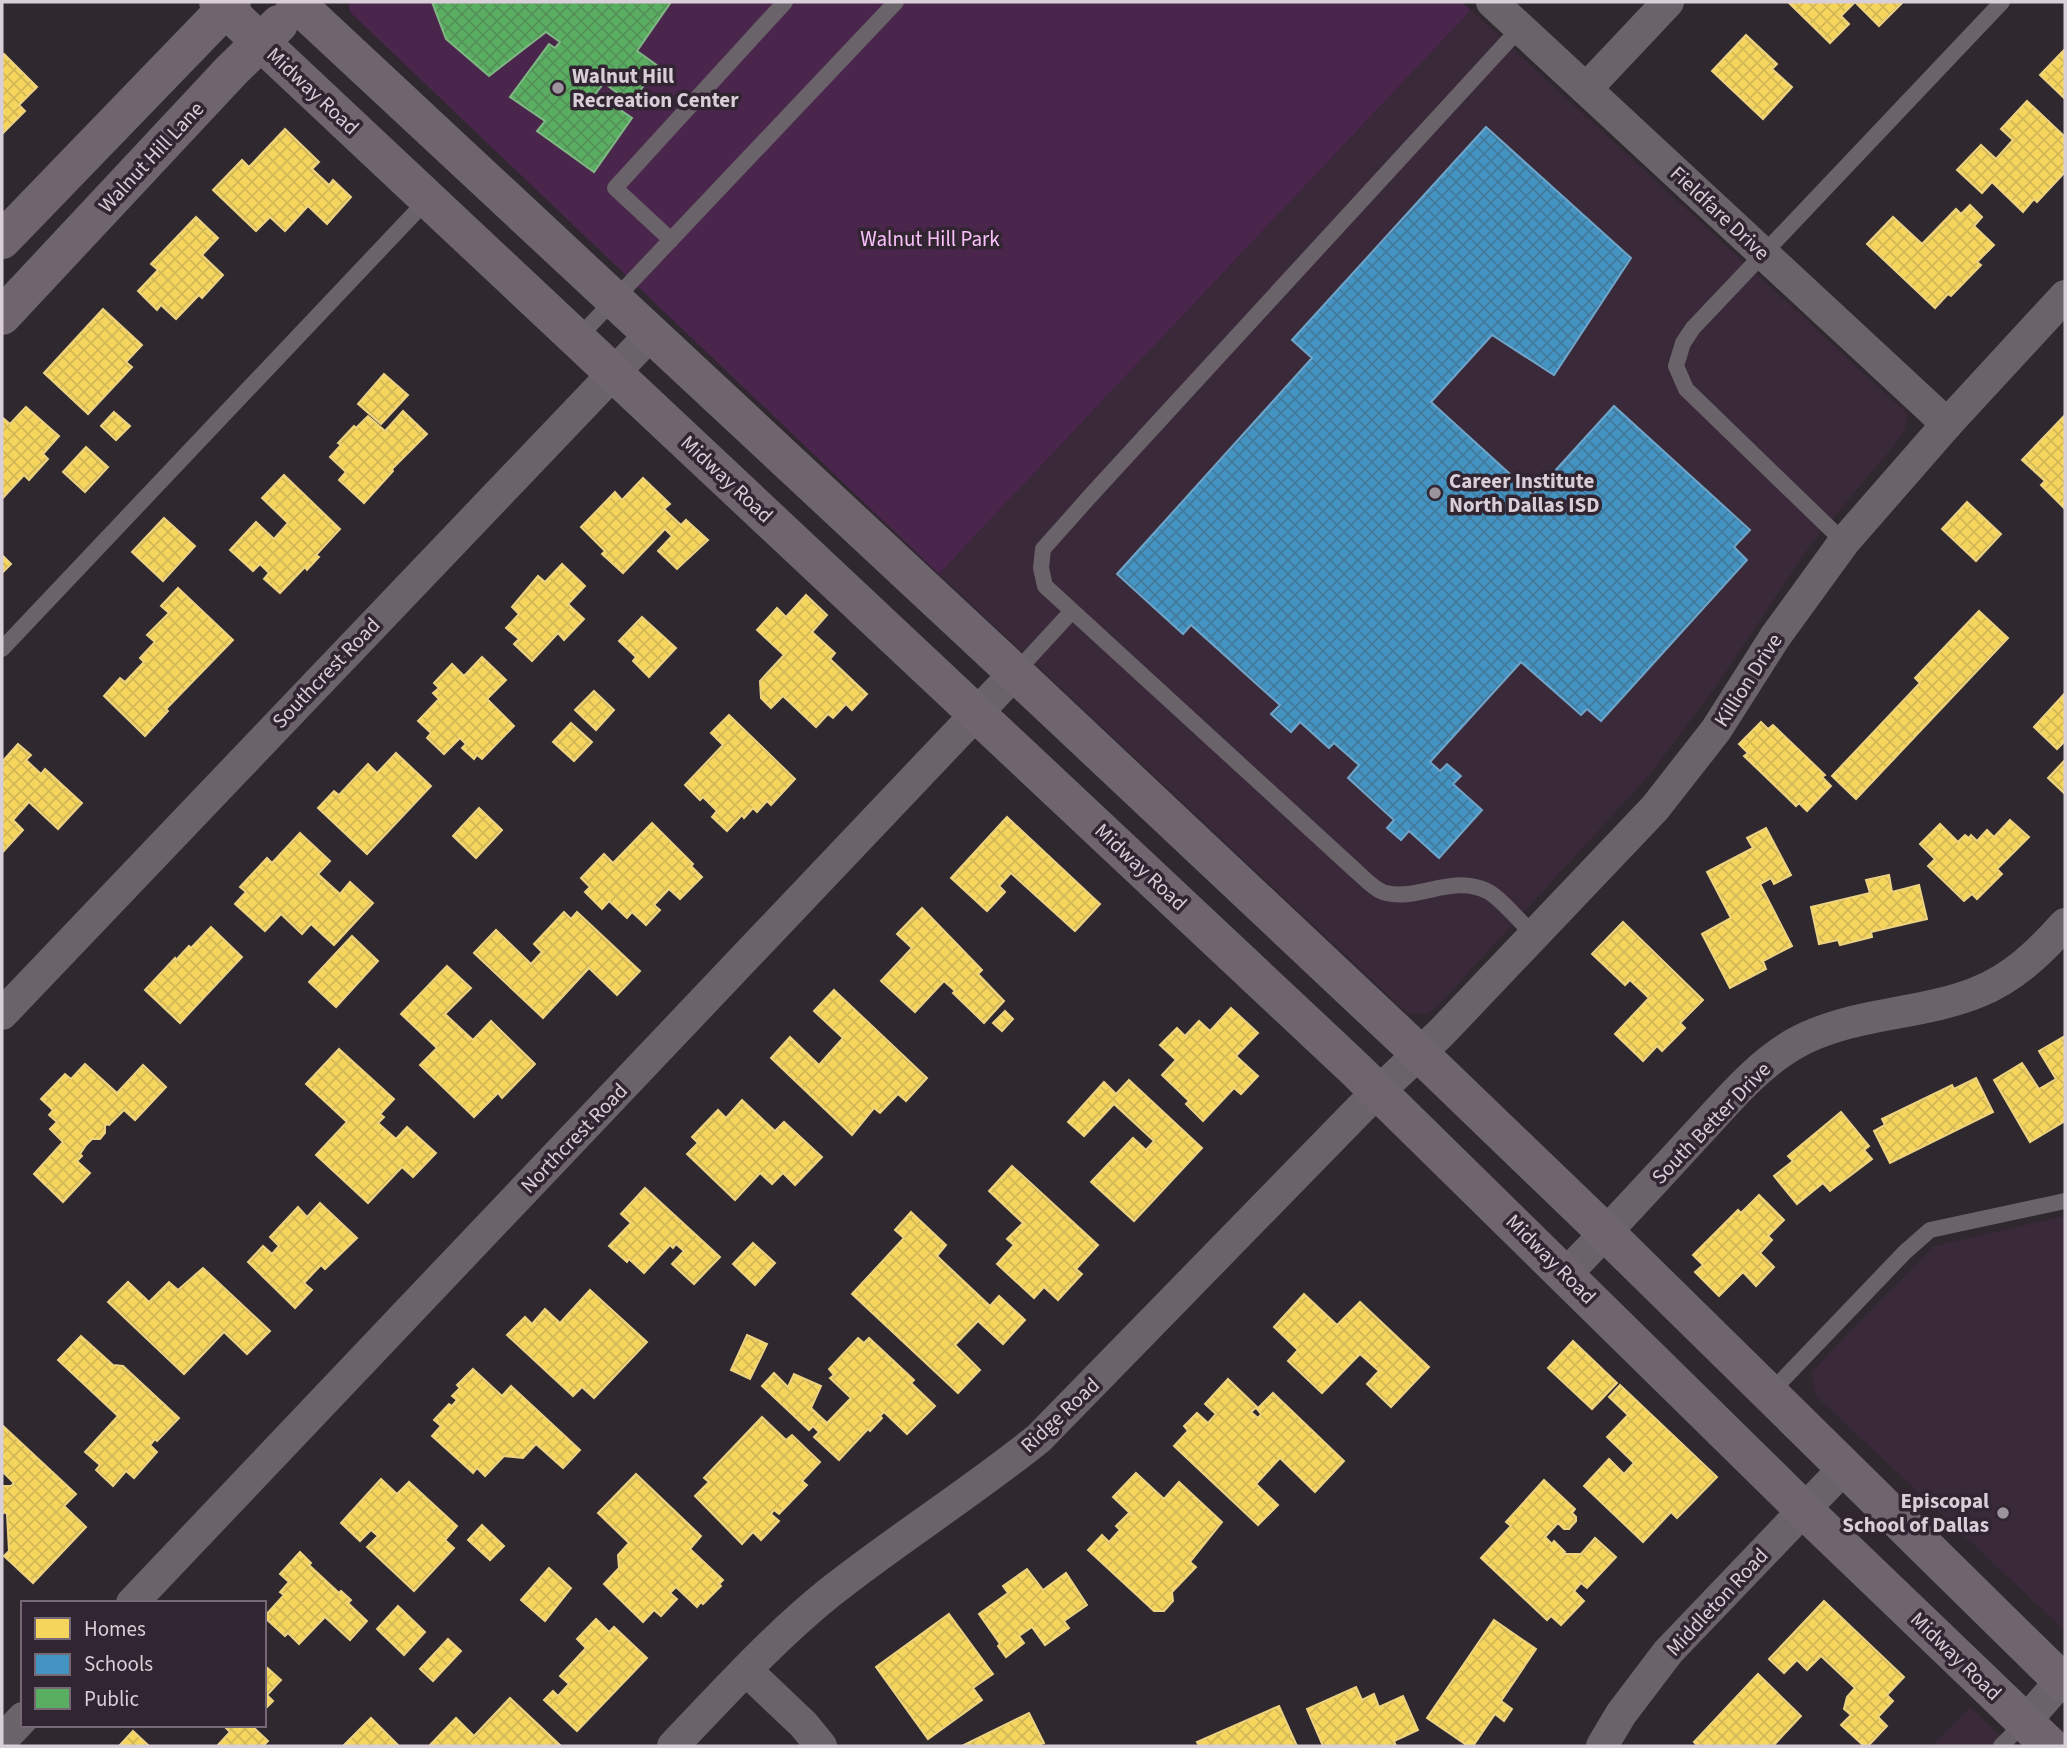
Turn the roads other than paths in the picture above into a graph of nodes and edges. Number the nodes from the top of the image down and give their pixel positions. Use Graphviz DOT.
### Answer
graph roads {
  1 [pos="785,2"];
  2 [pos="896,2"];
  3 [pos="1492,2"];
  4 [pos="1668,2"];
  5 [pos="2002,2"];
  6 [pos="300,3"];
  7 [pos="225,4"];
  8 [pos="1520,28"];
  9 [pos="260,41"];
  10 [pos="1586,89"];
  11 [pos="428,199"];
  12 [pos="2,240"];
  13 [pos="671,240"];
  14 [pos="1764,254"];
  15 [pos="2065,296"];
  16 [pos="615,300"];
  17 [pos="2,316"];
  18 [pos="651,334"];
  19 [pos="577,339"];
  20 [pos="613,372"];
  21 [pos="1947,424"];
  22 [pos="1844,542"];
  23 [pos="1072,611"];
  24 [pos="2,649"];
  25 [pos="1015,673"];
  26 [pos="977,714"];
  27 [pos="1116,768"];
  28 [pos="1078,808"];
  29 [pos="2065,924"];
  30 [pos="1534,935"];
  31 [pos="2,1014"];
  32 [pos="1420,1054"];
  33 [pos="1379,1092"];
  34 [pos="2065,1200"];
  35 [pos="1606,1233"];
  36 [pos="1566,1274"];
  37 [pos="1770,1393"];
  38 [pos="1845,1467"];
  39 [pos="1804,1510"];
  40 [pos="134,1601"];
  41 [pos="746,1670"];
  42 [pos="2064,1680"];
  43 [pos="21,1720"];
  44 [pos="2025,1738"];
  45 [pos="2,1740"];
  46 [pos="673,1746"];
  47 [pos="821,1746"];
  48 [pos="1602,1746"];
  1 -- 13 [label="lane"];
  2 -- 13 [label="lane"];
  3 -- 8 [label="street, Fieldfare Drive"];
  4 -- 10 [label="street"];
  5 -- 14 [label="lane"];
  6 -- 9 [label="main road, Walnut Hill Lane"];
  6 -- 16 [label="main road"];
  7 -- 9 [label="main road, Midway Road"];
  7 -- 12 [label="main road"];
  8 -- 10 [label="street, Fieldfare Drive"];
  8 -- 23 [label="lane"];
  9 -- 11 [label="main road, Midway Road"];
  9 -- 17 [label="main road, Walnut Hill Lane"];
  10 -- 14 [label="street, Fieldfare Drive"];
  11 -- 19 [label="main road, Midway Road"];
  11 -- 24 [label="lane"];
  13 -- 16 [label="lane"];
  14 -- 21 [label="street, Fieldfare Drive"];
  14 -- 22 [label="lane"];
  15 -- 21 [label="street, Killion Drive"];
  16 -- 18 [label="main road"];
  16 -- 19 [label="lane"];
  18 -- 20 [label="street, Southcrest Road"];
  18 -- 25 [label="main road"];
  19 -- 20 [label="main road, Midway Road"];
  20 -- 26 [label="main road, Midway Road"];
  20 -- 31 [label="street, Southcrest Road"];
  21 -- 22 [label="street, Killion Drive"];
  22 -- 30 [label="street, Killion Drive"];
  23 -- 25 [label="lane"];
  23 -- 30 [label="lane"];
  25 -- 26 [label="street, Northcrest Road"];
  25 -- 27 [label="main road"];
  26 -- 28 [label="main road, Midway Road"];
  26 -- 40 [label="street, Northcrest Road"];
  27 -- 28 [label="main road"];
  27 -- 32 [label="main road"];
  28 -- 33 [label="main road, Midway Road"];
  29 -- 35 [label="street, South Better Drive"];
  30 -- 32 [label="street, Killion Drive"];
  32 -- 33 [label="street, Ridge Road"];
  32 -- 35 [label="main road"];
  33 -- 36 [label="main road, Midway Road"];
  33 -- 41 [label="street, Ridge Road"];
  34 -- 37 [label="lane"];
  35 -- 36 [label="street, South Better Drive"];
  35 -- 37 [label="main road"];
  36 -- 39 [label="main road, Midway Road"];
  37 -- 38 [label="main road"];
  38 -- 39 [label="street, Middleton Road"];
  38 -- 42 [label="main road"];
  39 -- 44 [label="main road, Midway Road"];
  39 -- 48 [label="street, Middleton Road"];
  41 -- 46 [label="street, Ridge Road"];
  41 -- 47 [label="street"];
  42 -- 44 [label="street"];
  43 -- 45 [label="street"];
}
